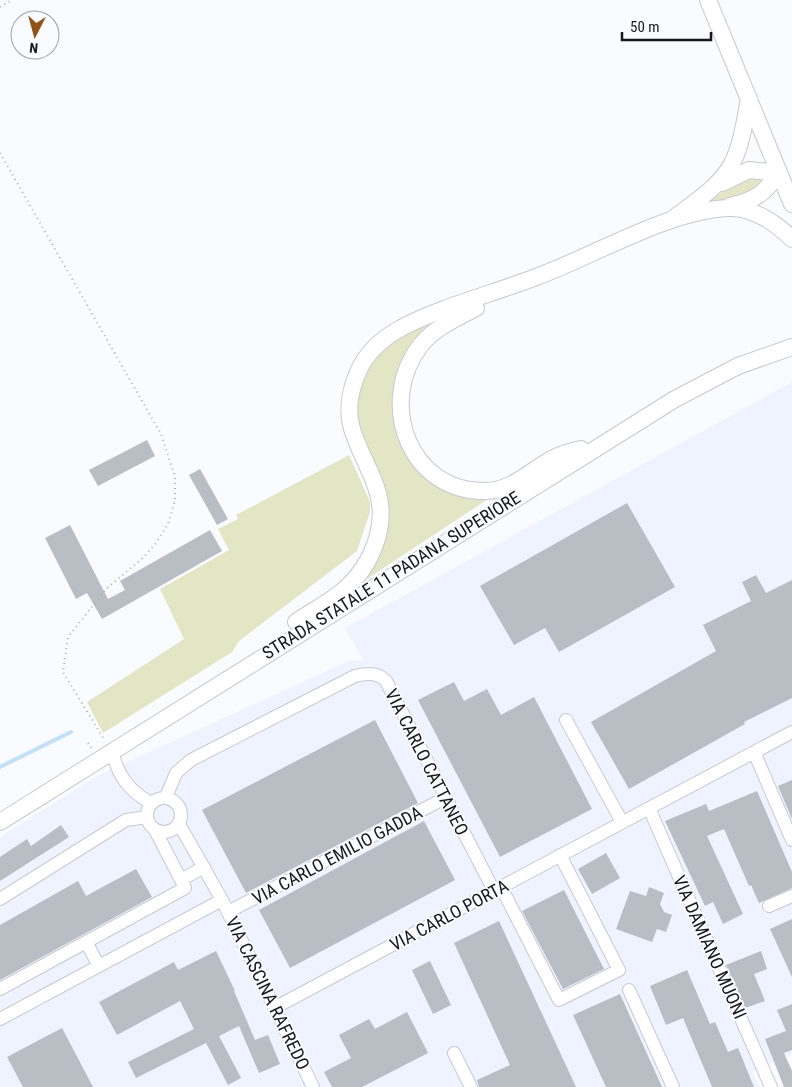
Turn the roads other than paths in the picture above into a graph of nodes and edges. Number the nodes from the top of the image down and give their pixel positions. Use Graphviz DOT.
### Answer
graph roads {
  1 [pos="708,0"];
  2 [pos="749,98"];
  3 [pos="779,173"];
  4 [pos="712,190"];
  5 [pos="792,204"];
  6 [pos="721,209"];
  7 [pos="669,221"];
  8 [pos="792,239"];
  9 [pos="539,277"];
  10 [pos="792,347"];
  11 [pos="604,441"];
  12 [pos="258,659"];
  13 [pos="566,720"];
  14 [pos="792,732"];
  15 [pos="112,751"];
  16 [pos="754,752"];
  17 [pos="166,797"];
  18 [pos="445,798"];
  19 [pos="151,803"];
  20 [pos="649,808"];
  21 [pos="147,817"];
  22 [pos="0,822"];
  23 [pos="622,822"];
  24 [pos="179,824"];
  25 [pos="156,830"];
  26 [pos="792,840"];
  27 [pos="560,855"];
  28 [pos="204,868"];
  29 [pos="181,880"];
  30 [pos="498,889"];
  31 [pos="792,896"];
  32 [pos="0,899"];
  33 [pos="222,900"];
  34 [pos="769,906"];
  35 [pos="228,912"];
  36 [pos="86,942"];
  37 [pos="99,966"];
  38 [pos="0,989"];
  39 [pos="629,990"];
  40 [pos="276,1007"];
  41 [pos="0,1020"];
  42 [pos="454,1053"];
  43 [pos="313,1087"];
  44 [pos="470,1087"];
  45 [pos="673,1087"];
  46 [pos="772,1087"];
  1 -- 2 [label="main road"];
  2 -- 3 [label="main road"];
  2 -- 4 [label="main road"];
  3 -- 4 [label="main road"];
  3 -- 5 [label="main road"];
  3 -- 6 [label="main road"];
  4 -- 7 [label="main road"];
  6 -- 7 [label="main road"];
  6 -- 8 [label="main road"];
  7 -- 9 [label="main road"];
  9 -- 11 [label="main road"];
  9 -- 12 [label="main road"];
  10 -- 11 [label="main road, STRADA STATALE 11 PADANA SUPERIORE"];
  11 -- 12 [label="main road, STRADA STATALE 11 PADANA SUPERIORE"];
  12 -- 15 [label="main road, STRADA STATALE 11 PADANA SUPERIORE"];
  13 -- 23 [label="street"];
  14 -- 16 [label="street, VIA CARLO PORTA"];
  15 -- 19 [label="street"];
  15 -- 22 [label="main road, STRADA STATALE 11 PADANA SUPERIORE"];
  16 -- 20 [label="street, VIA CARLO PORTA"];
  16 -- 26 [label="street"];
  17 -- 18 [label="street, VIA CARLO CATTANEO"];
  17 -- 19 [label="street"];
  17 -- 24 [label="street"];
  18 -- 30 [label="street, VIA CARLO CATTANEO"];
  18 -- 35 [label="street, VIA CARLO EMILIO GADDA"];
  19 -- 21 [label="street"];
  20 -- 23 [label="street, VIA CARLO PORTA"];
  20 -- 46 [label="street, VIA DAMIANO MUONI"];
  21 -- 25 [label="street"];
  21 -- 32 [label="street"];
  23 -- 27 [label="street, VIA CARLO PORTA"];
  24 -- 25 [label="street"];
  24 -- 28 [label="street, VIA CASCINA RAFREDO"];
  25 -- 29 [label="street"];
  27 -- 30 [label="street, VIA CARLO PORTA"];
  27 -- 30 [label="street, VIA CARLO CATTANEO"];
  28 -- 29 [label="street"];
  28 -- 33 [label="street, VIA CASCINA RAFREDO"];
  29 -- 36 [label="street"];
  30 -- 40 [label="street, VIA CARLO PORTA"];
  31 -- 34 [label="street"];
  33 -- 35 [label="street, VIA CASCINA RAFREDO"];
  33 -- 37 [label="street"];
  35 -- 40 [label="street, VIA CASCINA RAFREDO"];
  36 -- 37 [label="street"];
  36 -- 38 [label="street"];
  37 -- 41 [label="street"];
  39 -- 45 [label="street"];
  40 -- 43 [label="street, VIA CASCINA RAFREDO"];
  42 -- 44 [label="street"];
}
